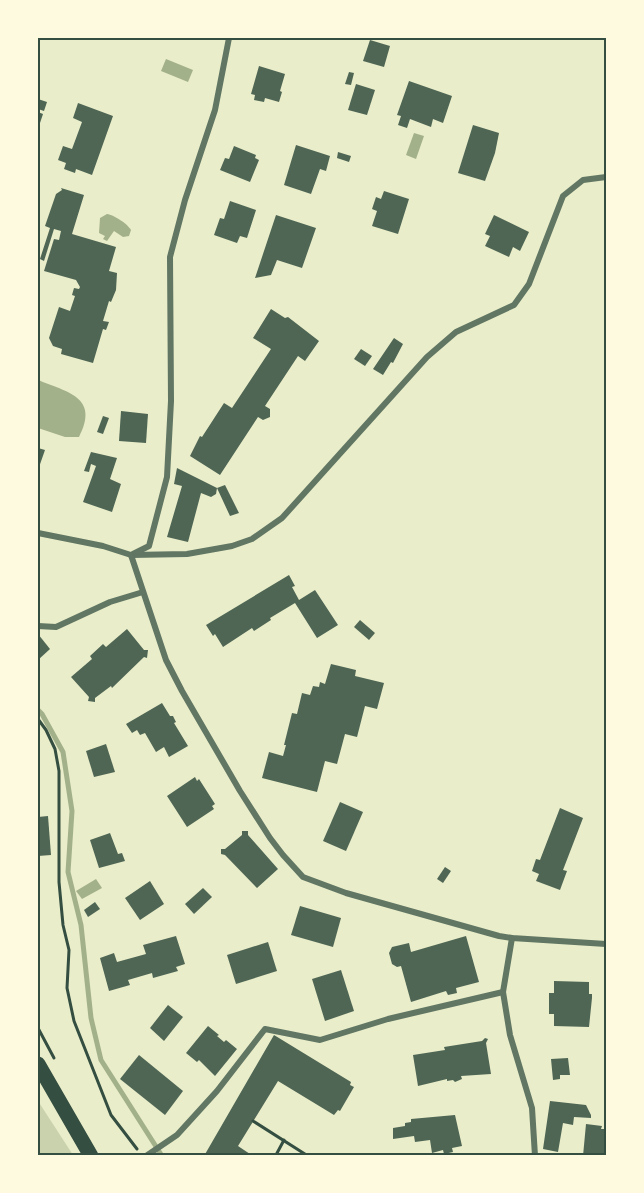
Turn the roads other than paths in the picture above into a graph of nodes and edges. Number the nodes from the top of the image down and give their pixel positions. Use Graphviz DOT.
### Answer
graph roads {
  1 [pos="229,38"];
  2 [pos="606,177"];
  3 [pos="38,533"];
  4 [pos="131,555"];
  5 [pos="143,592"];
  6 [pos="38,626"];
  7 [pos="512,938"];
  8 [pos="606,944"];
  9 [pos="503,992"];
  10 [pos="38,1064"];
  11 [pos="91,1155"];
  12 [pos="144,1155"];
  13 [pos="535,1155"];
  1 -- 4 [label="street"];
  2 -- 4 [label="street"];
  3 -- 4 [label="street"];
  4 -- 5 [label="street"];
  5 -- 6 [label="street"];
  5 -- 7 [label="street"];
  7 -- 8 [label="street"];
  7 -- 9 [label="street"];
  9 -- 12 [label="street"];
  9 -- 13 [label="street"];
  10 -- 11 [label="main road"];
}
